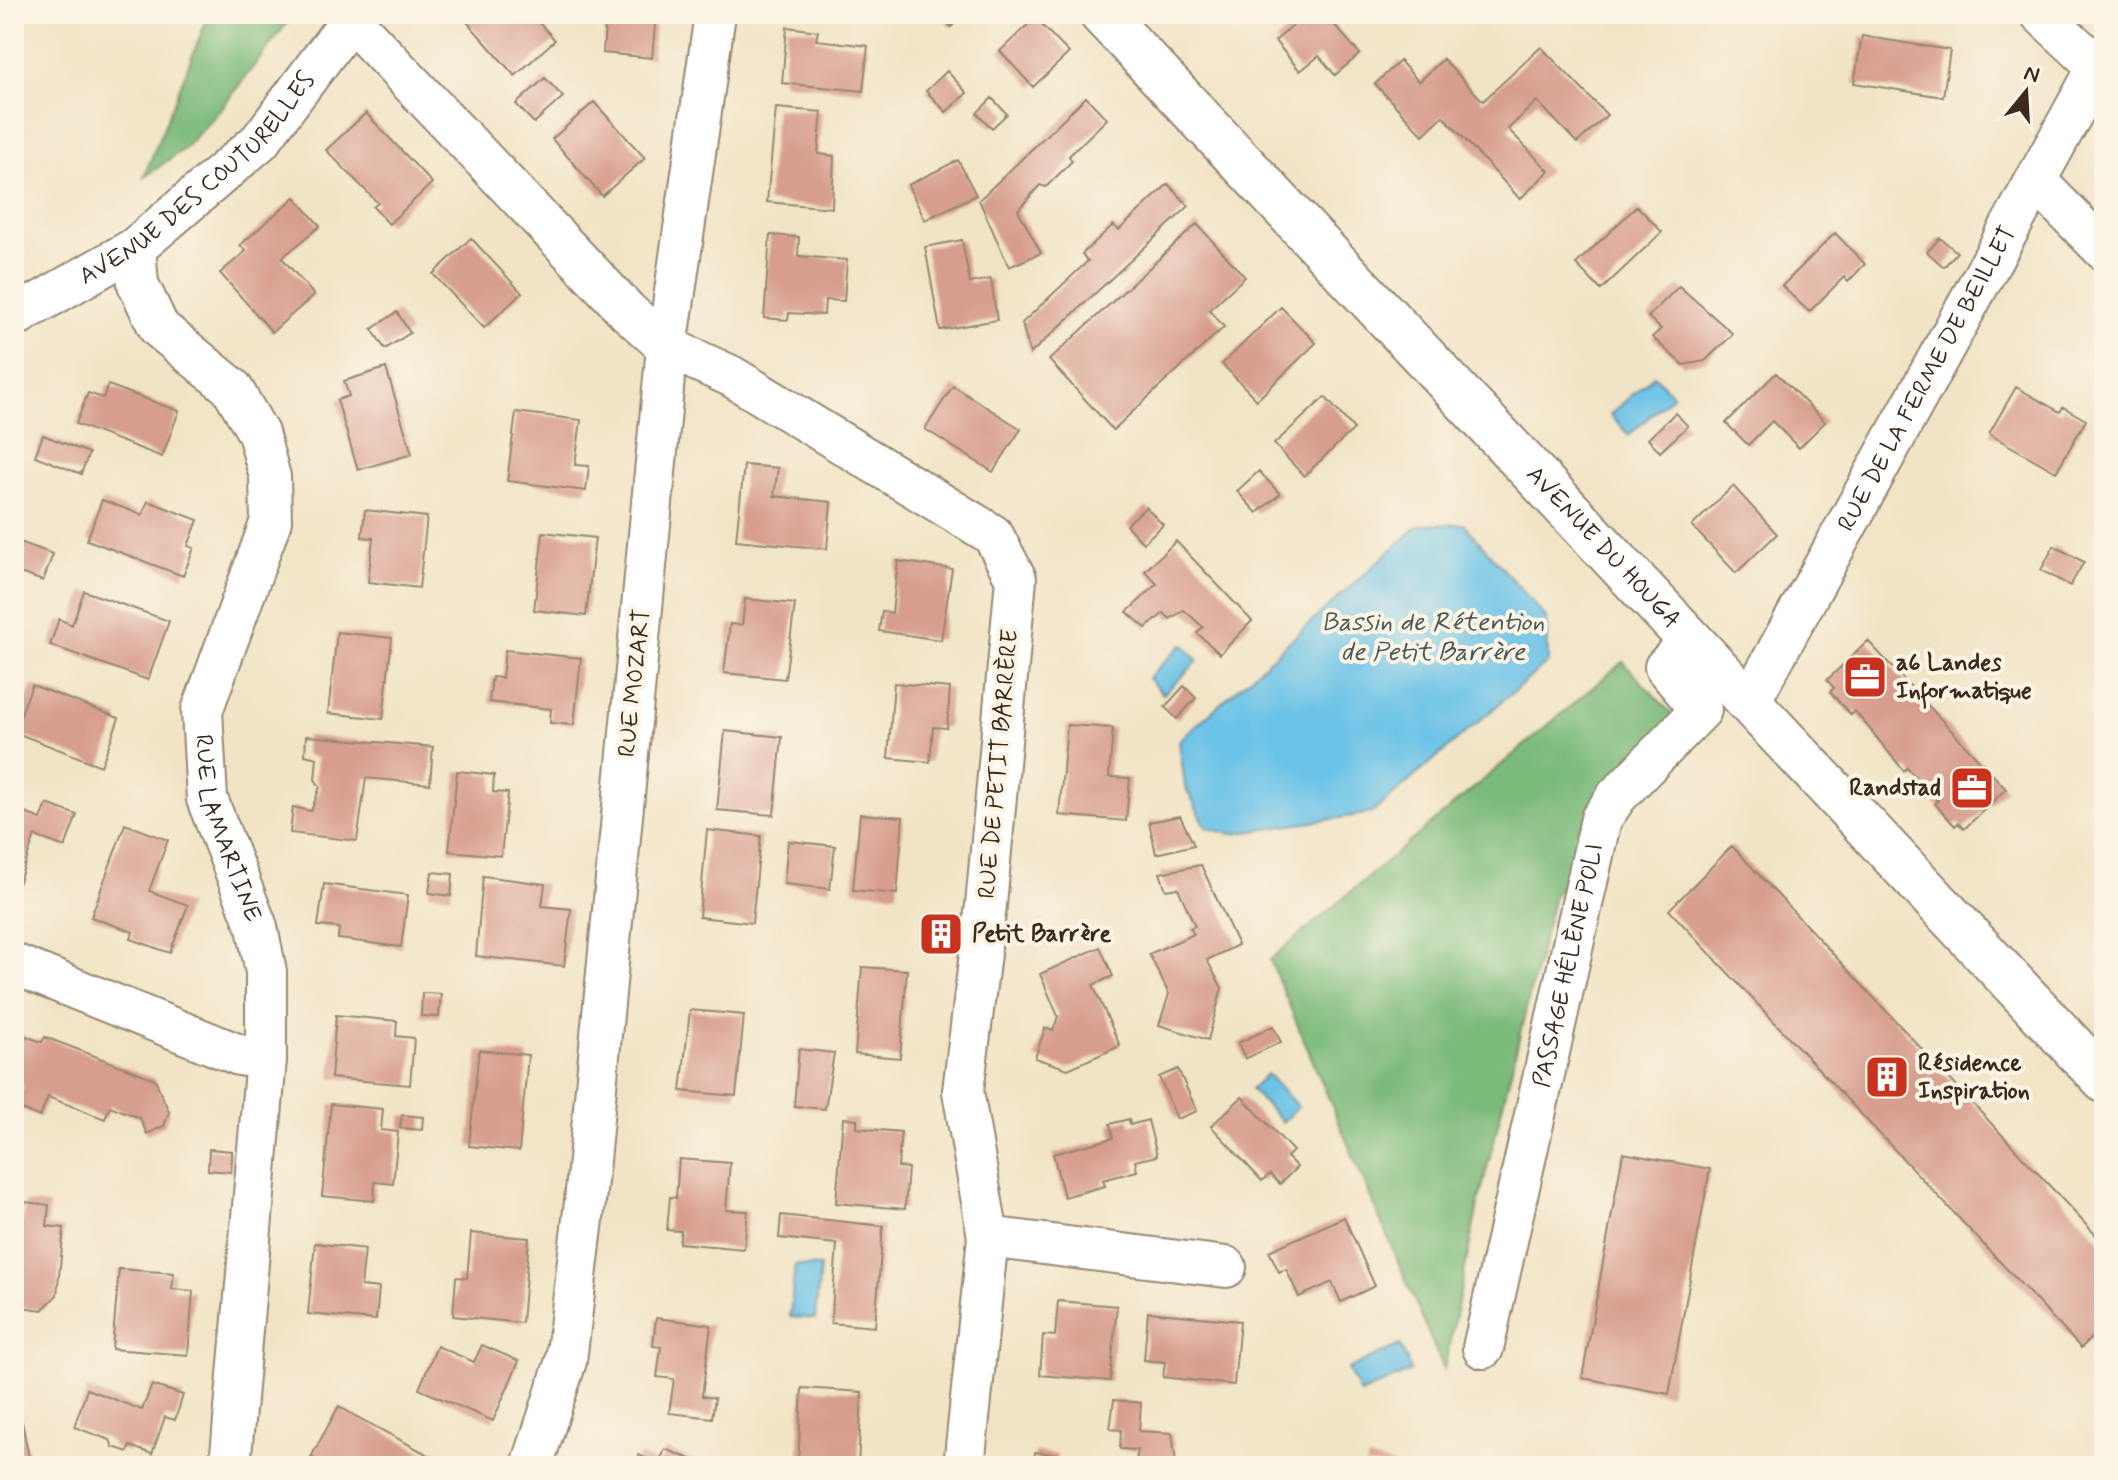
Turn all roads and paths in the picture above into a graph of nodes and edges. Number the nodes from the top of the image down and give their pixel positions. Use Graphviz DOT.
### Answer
graph roads {
  1 [pos="715,14"];
  2 [pos="1102,14"];
  3 [pos="2041,14"];
  4 [pos="353,17"];
  5 [pos="2101,62"];
  6 [pos="2036,181"];
  7 [pos="135,248"];
  8 [pos="2104,250"];
  9 [pos="14,317"];
  10 [pos="667,347"];
  11 [pos="1691,640"];
  12 [pos="1749,703"];
  13 [pos="14,964"];
  14 [pos="266,1059"];
  15 [pos="2104,1080"];
  16 [pos="988,1237"];
  17 [pos="1226,1267"];
  18 [pos="1483,1348"];
  19 [pos="230,1466"];
  20 [pos="532,1466"];
  21 [pos="964,1466"];
  1 -- 10 [label="street, RUE MOZART"];
  2 -- 11 [label="main road, AVENUE DU HOUGA"];
  3 -- 5 [label="street"];
  4 -- 7 [label="street, AVENUE DES COUTURELLES"];
  4 -- 10 [label="street"];
  5 -- 6 [label="street, RUE DE LA FERME DE BEILLET"];
  6 -- 8 [label="street"];
  6 -- 12 [label="street, RUE DE LA FERME DE BEILLET"];
  7 -- 9 [label="street, AVENUE DES COUTURELLES"];
  7 -- 14 [label="street, RUE LAMARTINE"];
  10 -- 16 [label="street, RUE DE PETIT BARRÈRE"];
  10 -- 20 [label="street, RUE MOZART"];
  11 -- 12 [label="main road, AVENUE DU HOUGA"];
  11 -- 18 [label="street, PASSAGE HÉLÈNE POLI"];
  12 -- 15 [label="main road, AVENUE DU HOUGA"];
  13 -- 14 [label="street"];
  14 -- 19 [label="street, RUE LAMARTINE"];
  16 -- 17 [label="street"];
  16 -- 21 [label="street, RUE DE PETIT BARRÈRE"];
}
